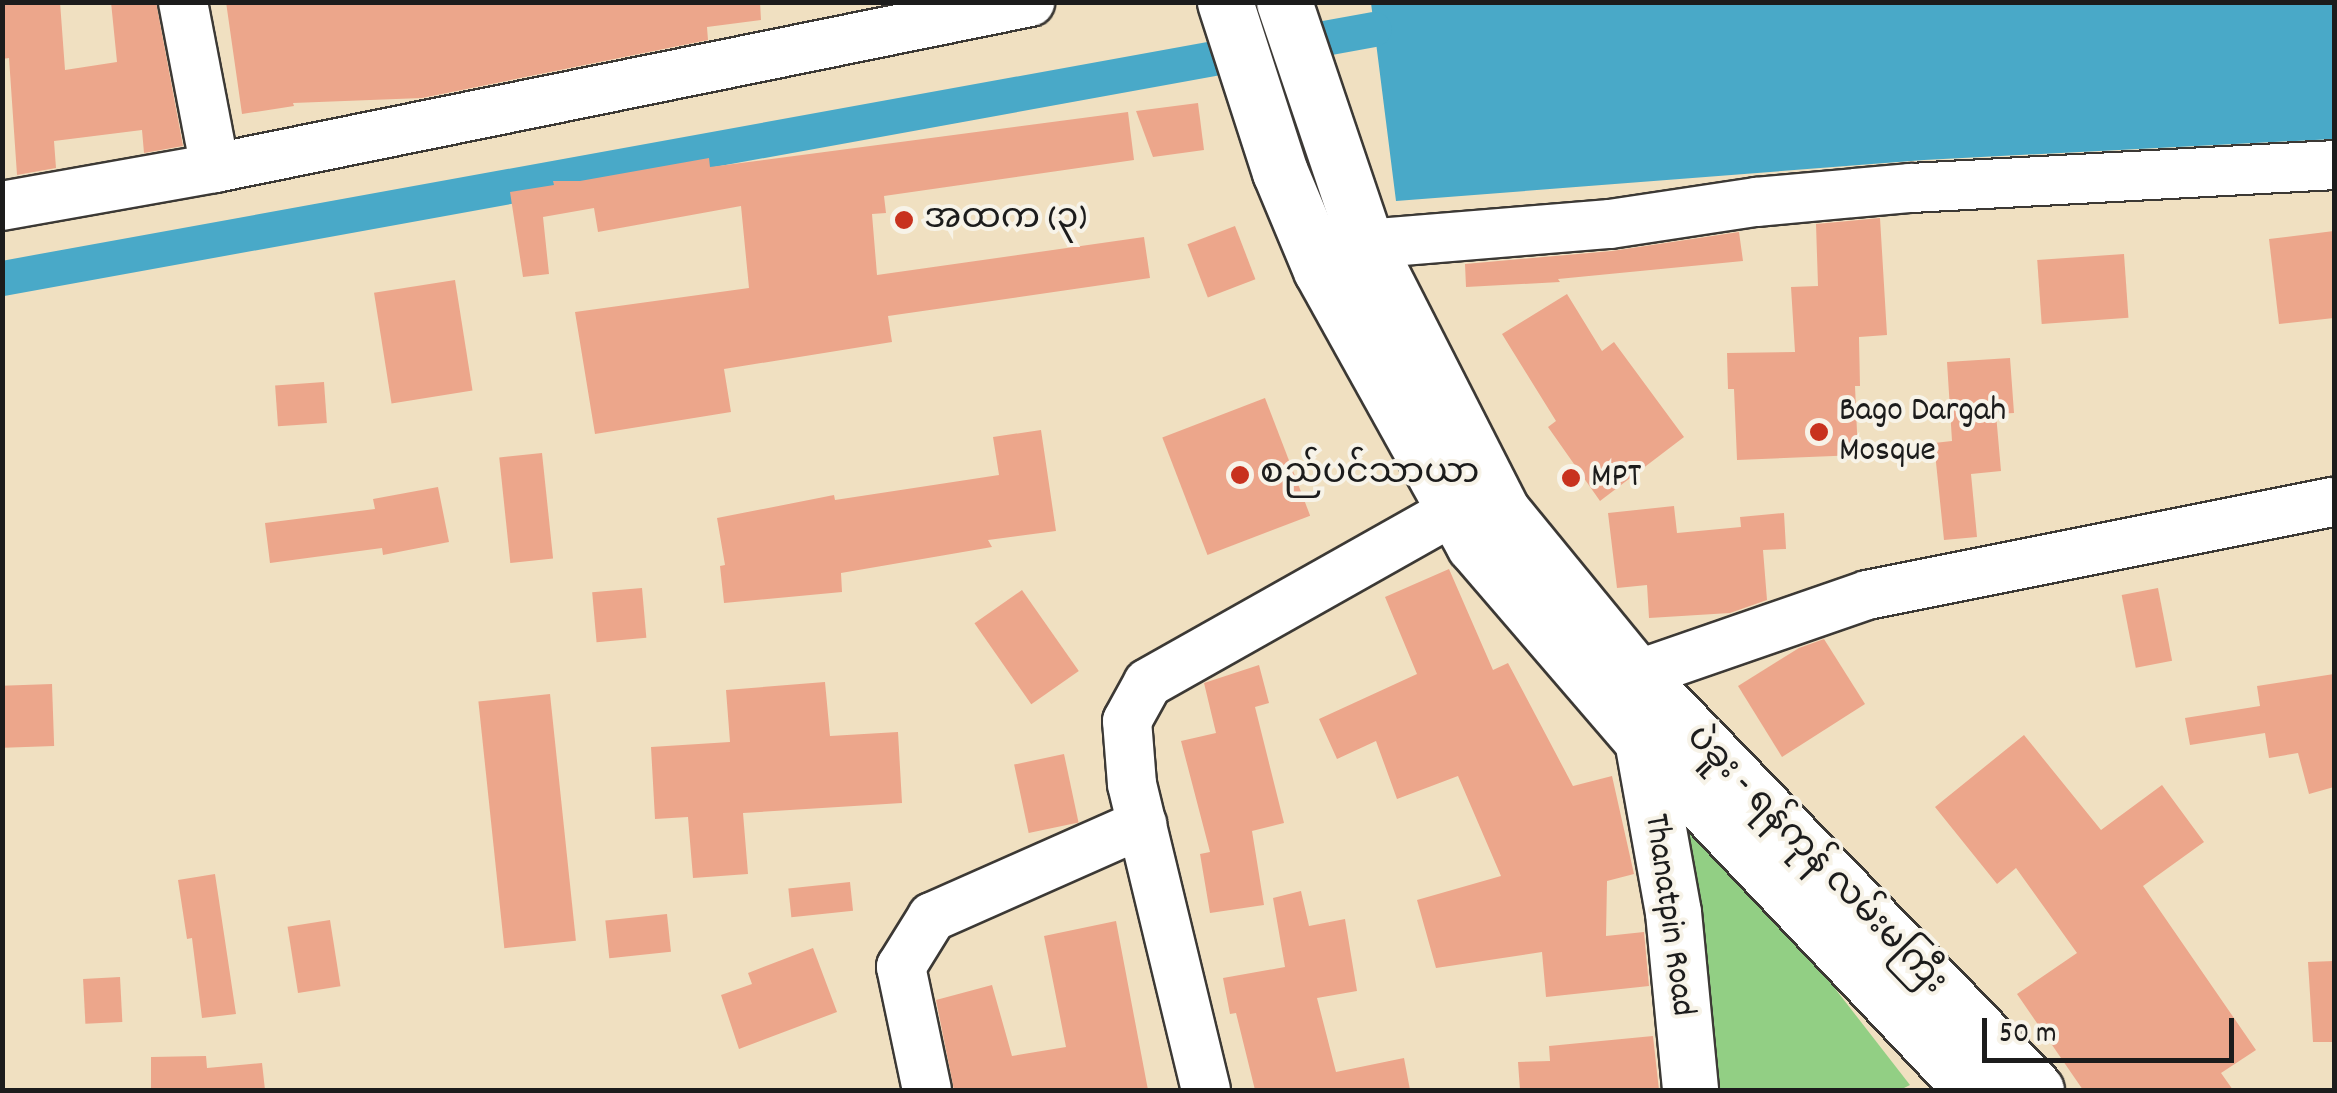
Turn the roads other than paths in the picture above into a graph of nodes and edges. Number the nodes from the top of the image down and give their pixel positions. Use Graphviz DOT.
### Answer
graph roads {
  1 [pos="183,2"];
  2 [pos="1030,2"];
  3 [pos="1225,2"];
  4 [pos="1284,2"];
  5 [pos="2334,165"];
  6 [pos="216,168"];
  7 [pos="2,206"];
  8 [pos="1366,244"];
  9 [pos="2334,502"];
  10 [pos="1453,511"];
  11 [pos="1636,675"];
  12 [pos="1642,740"];
  13 [pos="1142,824"];
  14 [pos="927,1090"];
  15 [pos="1206,1090"];
  16 [pos="1690,1090"];
  17 [pos="1974,1090"];
  18 [pos="2036,1090"];
  1 -- 6 [label="street"];
  2 -- 6 [label="street"];
  3 -- 10 [label="main road, ပဲခူး - ရန်ကုန် လမ်းမကြီး"];
  4 -- 8 [label="main road, ပဲခူး - ရန်ကုန် လမ်းမကြီး"];
  5 -- 8 [label="street"];
  6 -- 7 [label="street"];
  8 -- 11 [label="main road, ပဲခူး - ရန်ကုန် လမ်းမကြီး"];
  9 -- 11 [label="street"];
  10 -- 12 [label="main road, ပဲခူး - ရန်ကုန် လမ်းမကြီး"];
  10 -- 13 [label="street"];
  11 -- 18 [label="main road, ပဲခူး - ရန်ကုန် လမ်းမကြီး"];
  12 -- 16 [label="main road, Thanatpin Road"];
  12 -- 17 [label="main road, ပဲခူး - ရန်ကုန် လမ်းမကြီး"];
  13 -- 14 [label="street"];
  13 -- 15 [label="street"];
}
